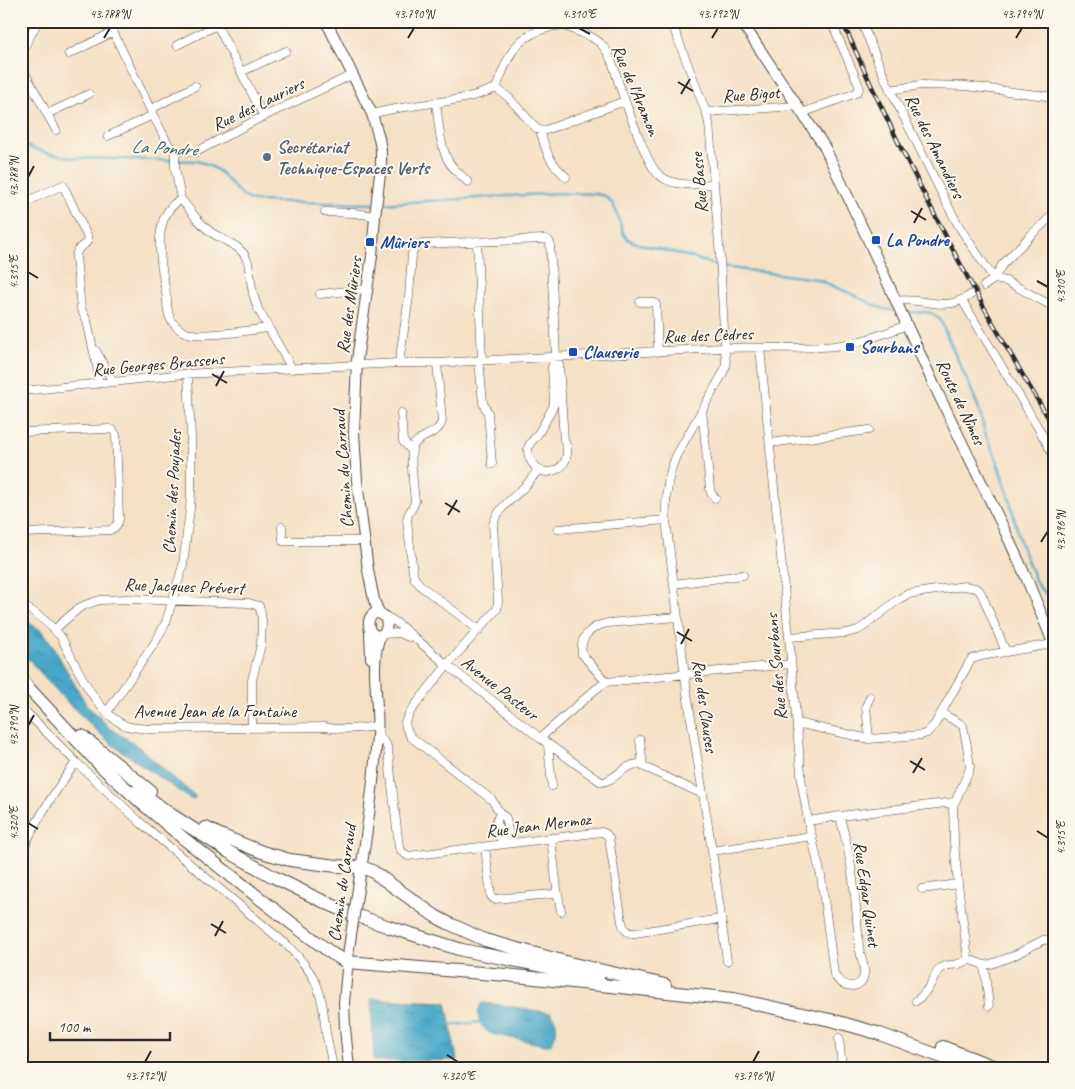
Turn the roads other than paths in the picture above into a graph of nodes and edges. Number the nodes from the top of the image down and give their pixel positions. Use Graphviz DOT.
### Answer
graph roads {
  1 [pos="38,21"];
  2 [pos="120,21"];
  3 [pos="326,21"];
  4 [pos="671,21"];
  5 [pos="742,21"];
  6 [pos="831,21"];
  7 [pos="861,21"];
  8 [pos="216,23"];
  9 [pos="558,23"];
  10 [pos="110,26"];
  11 [pos="24,42"];
  12 [pos="177,45"];
  13 [pos="286,51"];
  14 [pos="21,53"];
  15 [pos="70,54"];
  16 [pos="21,66"];
  17 [pos="241,72"];
  18 [pos="352,75"];
  19 [pos="195,86"];
  20 [pos="496,88"];
  21 [pos="890,90"];
  22 [pos="89,94"];
  23 [pos="1054,97"];
  24 [pos="625,101"];
  25 [pos="436,103"];
  26 [pos="800,109"];
  27 [pos="152,112"];
  28 [pos="706,112"];
  29 [pos="47,114"];
  30 [pos="372,114"];
  31 [pos="264,117"];
  32 [pos="56,130"];
  33 [pos="540,130"];
  34 [pos="108,136"];
  35 [pos="175,151"];
  36 [pos="566,178"];
  37 [pos="468,182"];
  38 [pos="714,184"];
  39 [pos="181,199"];
  40 [pos="21,204"];
  41 [pos="326,212"];
  42 [pos="1054,214"];
  43 [pos="375,215"];
  44 [pos="477,241"];
  45 [pos="994,279"];
  46 [pos="984,286"];
  47 [pos="367,289"];
  48 [pos="320,294"];
  49 [pos="972,294"];
  50 [pos="962,300"];
  51 [pos="896,301"];
  52 [pos="640,302"];
  53 [pos="1054,307"];
  54 [pos="907,325"];
  55 [pos="268,328"];
  56 [pos="93,348"];
  57 [pos="726,348"];
  58 [pos="760,348"];
  59 [pos="658,352"];
  60 [pos="556,356"];
  61 [pos="481,361"];
  62 [pos="399,363"];
  63 [pos="437,363"];
  64 [pos="356,366"];
  65 [pos="292,369"];
  66 [pos="188,374"];
  67 [pos="112,382"];
  68 [pos="98,384"];
  69 [pos="21,391"];
  70 [pos="702,409"];
  71 [pos="401,413"];
  72 [pos="869,430"];
  73 [pos="21,432"];
  74 [pos="770,443"];
  75 [pos="411,450"];
  76 [pos="1054,456"];
  77 [pos="492,464"];
  78 [pos="538,470"];
  79 [pos="715,498"];
  80 [pos="666,520"];
  81 [pos="282,527"];
  82 [pos="558,529"];
  83 [pos="21,533"];
  84 [pos="365,540"];
  85 [pos="368,570"];
  86 [pos="743,575"];
  87 [pos="674,584"];
  88 [pos="173,601"];
  89 [pos="21,604"];
  90 [pos="381,614"];
  91 [pos="677,617"];
  92 [pos="369,620"];
  93 [pos="55,629"];
  94 [pos="479,630"];
  95 [pos="370,631"];
  96 [pos="382,635"];
  97 [pos="789,637"];
  98 [pos="417,641"];
  99 [pos="1054,645"];
  100 [pos="1006,652"];
  101 [pos="791,664"];
  102 [pos="447,665"];
  103 [pos="685,674"];
  104 [pos="21,680"];
  105 [pos="606,682"];
  106 [pos="870,697"];
  107 [pos="42,703"];
  108 [pos="377,703"];
  109 [pos="21,707"];
  110 [pos="107,712"];
  111 [pos="941,713"];
  112 [pos="797,722"];
  113 [pos="252,727"];
  114 [pos="378,729"];
  115 [pos="540,738"];
  116 [pos="869,739"];
  117 [pos="640,740"];
  118 [pos="548,744"];
  119 [pos="76,762"];
  120 [pos="643,766"];
  121 [pos="552,786"];
  122 [pos="702,794"];
  123 [pos="954,802"];
  124 [pos="840,816"];
  125 [pos="808,821"];
  126 [pos="812,836"];
  127 [pos="551,838"];
  128 [pos="505,843"];
  129 [pos="485,847"];
  130 [pos="712,852"];
  131 [pos="21,854"];
  132 [pos="361,867"];
  133 [pos="958,884"];
  134 [pos="557,889"];
  135 [pos="922,889"];
  136 [pos="561,911"];
  137 [pos="720,919"];
  138 [pos="1054,939"];
  139 [pos="968,959"];
  140 [pos="726,961"];
  141 [pos="347,962"];
  142 [pos="984,965"];
  143 [pos="837,980"];
  144 [pos="712,996"];
  145 [pos="734,1000"];
  146 [pos="916,1001"];
  147 [pos="989,1006"];
  148 [pos="839,1038"];
  149 [pos="333,1068"];
  150 [pos="349,1068"];
  151 [pos="842,1068"];
  152 [pos="972,1068"];
  153 [pos="997,1068"];
  1 -- 11 [label="street"];
  2 -- 10 [label="street"];
  3 -- 18 [label="street, Rue des Mûriers"];
  4 -- 28 [label="street, Rue Basse"];
  5 -- 26 [label="street, Route de Nîmes"];
  6 -- 26 [label="street, Rue Bigot"];
  7 -- 21 [label="street, Rue des Amandiers"];
  8 -- 12 [label="street"];
  8 -- 17 [label="street"];
  9 -- 20 [label="street, Rue de l'Aramon"];
  9 -- 24 [label="street, Rue de l'Aramon"];
  10 -- 15 [label="street"];
  10 -- 27 [label="street"];
  11 -- 14 [label="street"];
  13 -- 17 [label="street"];
  16 -- 29 [label="street"];
  17 -- 31 [label="street"];
  18 -- 30 [label="street, Rue des Mûriers"];
  18 -- 31 [label="street, Rue des Lauriers"];
  19 -- 27 [label="street"];
  20 -- 25 [label="street"];
  20 -- 33 [label="street"];
  21 -- 23 [label="street"];
  21 -- 45 [label="street, Rue des Amandiers"];
  22 -- 29 [label="street"];
  24 -- 33 [label="street"];
  24 -- 38 [label="street, Rue de l'Aramon"];
  25 -- 30 [label="street"];
  25 -- 37 [label="street"];
  26 -- 28 [label="street, Rue Bigot"];
  26 -- 51 [label="street, Route de Nîmes"];
  27 -- 34 [label="street"];
  27 -- 35 [label="street"];
  28 -- 38 [label="street, Rue Basse"];
  29 -- 32 [label="street"];
  30 -- 43 [label="street, Rue des Mûriers"];
  31 -- 35 [label="street, Rue des Lauriers"];
  33 -- 36 [label="street"];
  35 -- 39 [label="street"];
  38 -- 57 [label="street, Rue Basse"];
  39 -- 55 [label="street"];
  39 -- 55 [label="street"];
  40 -- 56 [label="street"];
  41 -- 43 [label="street"];
  42 -- 45 [label="street"];
  43 -- 47 [label="street, Rue des Mûriers"];
  44 -- 60 [label="street"];
  44 -- 61 [label="street"];
  44 -- 62 [label="street"];
  45 -- 46 [label="street"];
  45 -- 53 [label="street"];
  47 -- 48 [label="street"];
  47 -- 64 [label="street, Rue des Mûriers"];
  49 -- 50 [label="street"];
  50 -- 51 [label="street"];
  50 -- 76 [label="street"];
  51 -- 54 [label="street, Route de Nîmes"];
  52 -- 59 [label="street"];
  54 -- 58 [label="street, Rue des Cèdres"];
  54 -- 99 [label="street, Route de Nîmes"];
  55 -- 65 [label="street"];
  56 -- 67 [label="street"];
  56 -- 68 [label="street"];
  57 -- 58 [label="street, Rue des Cèdres"];
  57 -- 59 [label="street, Rue des Cèdres"];
  57 -- 70 [label="street, Rue des Clauses"];
  58 -- 74 [label="street, Rue des Sourbans"];
  59 -- 60 [label="street, Rue des Cèdres"];
  60 -- 61 [label="street, Rue des Cèdres"];
  60 -- 78 [label="street"];
  60 -- 78 [label="street"];
  61 -- 63 [label="street, Rue des Cèdres"];
  61 -- 77 [label="street"];
  62 -- 63 [label="street, Rue des Cèdres"];
  62 -- 64 [label="street, Rue des Cèdres"];
  63 -- 75 [label="street"];
  64 -- 65 [label="street, Rue Georges Brassens"];
  64 -- 84 [label="street, Chemin du Carraud"];
  65 -- 66 [label="street, Rue Georges Brassens"];
  66 -- 67 [label="street, Rue Georges Brassens"];
  66 -- 88 [label="street, Chemin des Poujades"];
  67 -- 68 [label="street, Rue Georges Brassens"];
  68 -- 69 [label="street, Rue Georges Brassens"];
  70 -- 79 [label="street"];
  70 -- 80 [label="street, Rue des Clauses"];
  71 -- 75 [label="street"];
  72 -- 74 [label="street"];
  73 -- 83 [label="street"];
  74 -- 97 [label="street, Rue des Sourbans"];
  75 -- 94 [label="street"];
  78 -- 94 [label="street"];
  80 -- 82 [label="street"];
  80 -- 87 [label="street, Rue des Clauses"];
  81 -- 84 [label="street"];
  84 -- 85 [label="street, Chemin du Carraud"];
  85 -- 90 [label="street, Chemin du Carraud"];
  85 -- 92 [label="street, Chemin du Carraud"];
  86 -- 87 [label="street"];
  87 -- 91 [label="street, Rue des Clauses"];
  88 -- 93 [label="street, Rue Jacques Prévert"];
  88 -- 110 [label="street, Chemin des Poujades"];
  88 -- 113 [label="street, Rue Jacques Prévert"];
  89 -- 93 [label="street, Avenue Jean de la Fontaine"];
  90 -- 92 [label="street"];
  90 -- 96 [label="street, Chemin du Carraud"];
  90 -- 98 [label="street, Avenue Pasteur"];
  91 -- 103 [label="street, Rue des Clauses"];
  91 -- 105 [label="street"];
  92 -- 95 [label="street, Chemin du Carraud"];
  93 -- 110 [label="street, Avenue Jean de la Fontaine"];
  94 -- 102 [label="street"];
  95 -- 96 [label="street"];
  95 -- 108 [label="street, Chemin du Carraud"];
  96 -- 98 [label="street, Avenue Pasteur"];
  96 -- 108 [label="street, Chemin du Carraud"];
  97 -- 100 [label="street"];
  97 -- 101 [label="street, Rue des Sourbans"];
  98 -- 102 [label="street, Avenue Pasteur"];
  99 -- 100 [label="street"];
  100 -- 111 [label="street"];
  101 -- 103 [label="street"];
  101 -- 112 [label="street, Rue des Sourbans"];
  102 -- 115 [label="street, Avenue Pasteur"];
  102 -- 128 [label="street"];
  103 -- 105 [label="street"];
  103 -- 122 [label="street, Rue des Clauses"];
  104 -- 107 [label="main road"];
  105 -- 115 [label="street, Avenue Pasteur"];
  106 -- 116 [label="street"];
  107 -- 132 [label="main road"];
  107 -- 141 [label="main road"];
  107 -- 144 [label="main road"];
  108 -- 114 [label="street, Chemin du Carraud"];
  109 -- 119 [label="street"];
  110 -- 113 [label="street, Avenue Jean de la Fontaine"];
  111 -- 116 [label="street"];
  111 -- 123 [label="street"];
  112 -- 116 [label="street"];
  112 -- 125 [label="street, Rue des Sourbans"];
  113 -- 114 [label="street, Avenue Jean de la Fontaine"];
  114 -- 129 [label="street, Rue Jean Mermoz"];
  114 -- 132 [label="street, Chemin du Carraud"];
  115 -- 118 [label="street"];
  117 -- 120 [label="street"];
  118 -- 120 [label="street"];
  118 -- 121 [label="street"];
  119 -- 131 [label="street"];
  119 -- 149 [label="street"];
  120 -- 122 [label="street"];
  122 -- 130 [label="street, Rue des Clauses"];
  123 -- 124 [label="street"];
  123 -- 133 [label="street"];
  124 -- 125 [label="street"];
  124 -- 143 [label="street, Rue Edgar Quinet"];
  125 -- 126 [label="street, Rue des Sourbans"];
  126 -- 130 [label="street"];
  126 -- 143 [label="street, Rue des Sourbans"];
  127 -- 128 [label="street, Rue Jean Mermoz"];
  127 -- 134 [label="street"];
  127 -- 137 [label="street, Rue Jean Mermoz"];
  128 -- 129 [label="street, Rue Jean Mermoz"];
  129 -- 134 [label="street"];
  130 -- 137 [label="street, Rue des Clauses"];
  132 -- 141 [label="street, Chemin du Carraud, bridge"];
  132 -- 144 [label="main road"];
  133 -- 135 [label="street"];
  133 -- 139 [label="street"];
  134 -- 136 [label="street"];
  137 -- 140 [label="street, Rue des Clauses"];
  138 -- 142 [label="street"];
  139 -- 142 [label="street"];
  139 -- 146 [label="street"];
  141 -- 144 [label="main road"];
  141 -- 150 [label="street, Chemin du Carraud"];
  142 -- 147 [label="street"];
  144 -- 145 [label="main road"];
  145 -- 152 [label="main road"];
  145 -- 153 [label="main road"];
  148 -- 151 [label="street"];
}
